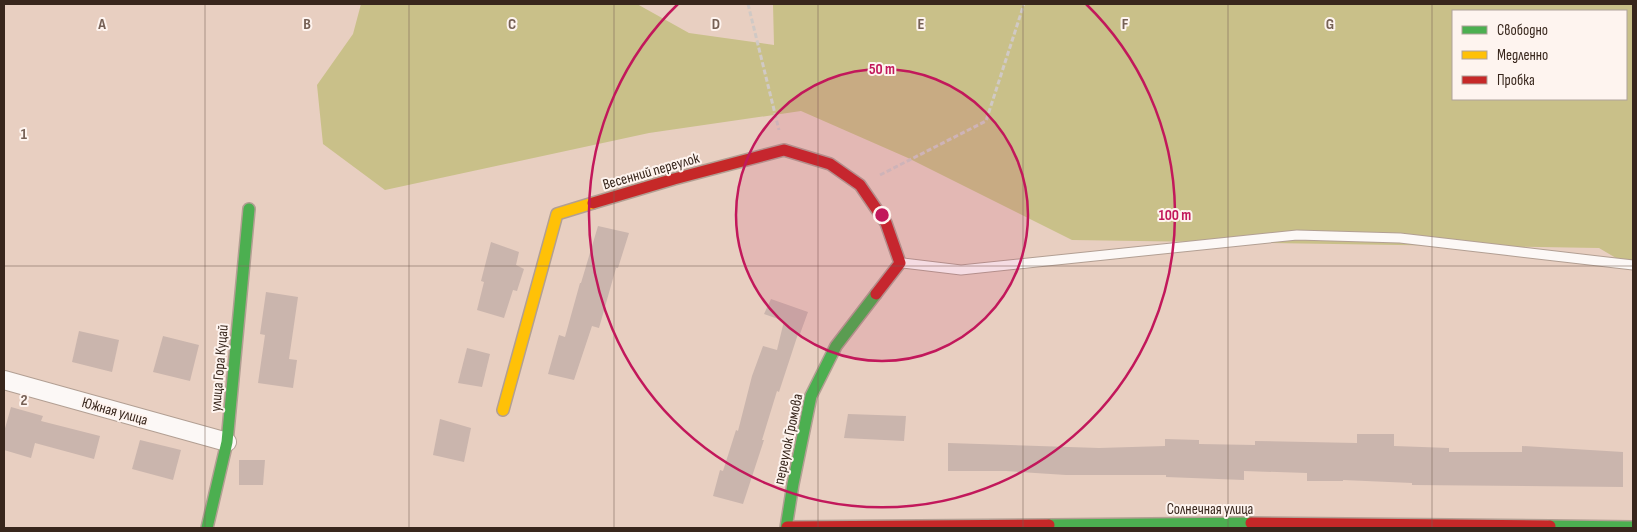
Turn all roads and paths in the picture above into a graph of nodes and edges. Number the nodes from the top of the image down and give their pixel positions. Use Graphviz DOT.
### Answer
graph roads {
  1 [pos="748,4"];
  2 [pos="1024,4"];
  3 [pos="784,150"];
  4 [pos="860,185"];
  5 [pos="249,208"];
  6 [pos="900,262"];
  7 [pos="1633,265"];
  8 [pos="4,380"];
  9 [pos="503,410"];
  10 [pos="227,442"];
  11 [pos="1633,527"];
  12 [pos="207,528"];
  13 [pos="786,528"];
  1 -- 3 [label="path"];
  2 -- 4 [label="path"];
  3 -- 4 [label="street"];
  3 -- 9 [label="street, Весенний переулок"];
  4 -- 6 [label="street"];
  5 -- 10 [label="street, улица Гора Куцай"];
  6 -- 7 [label="lane"];
  6 -- 13 [label="street, переулок Громова"];
  8 -- 10 [label="street, Южная улица"];
  10 -- 12 [label="street, улица Гора Куцай"];
  11 -- 13 [label="street, Солнечная улица"];
}
